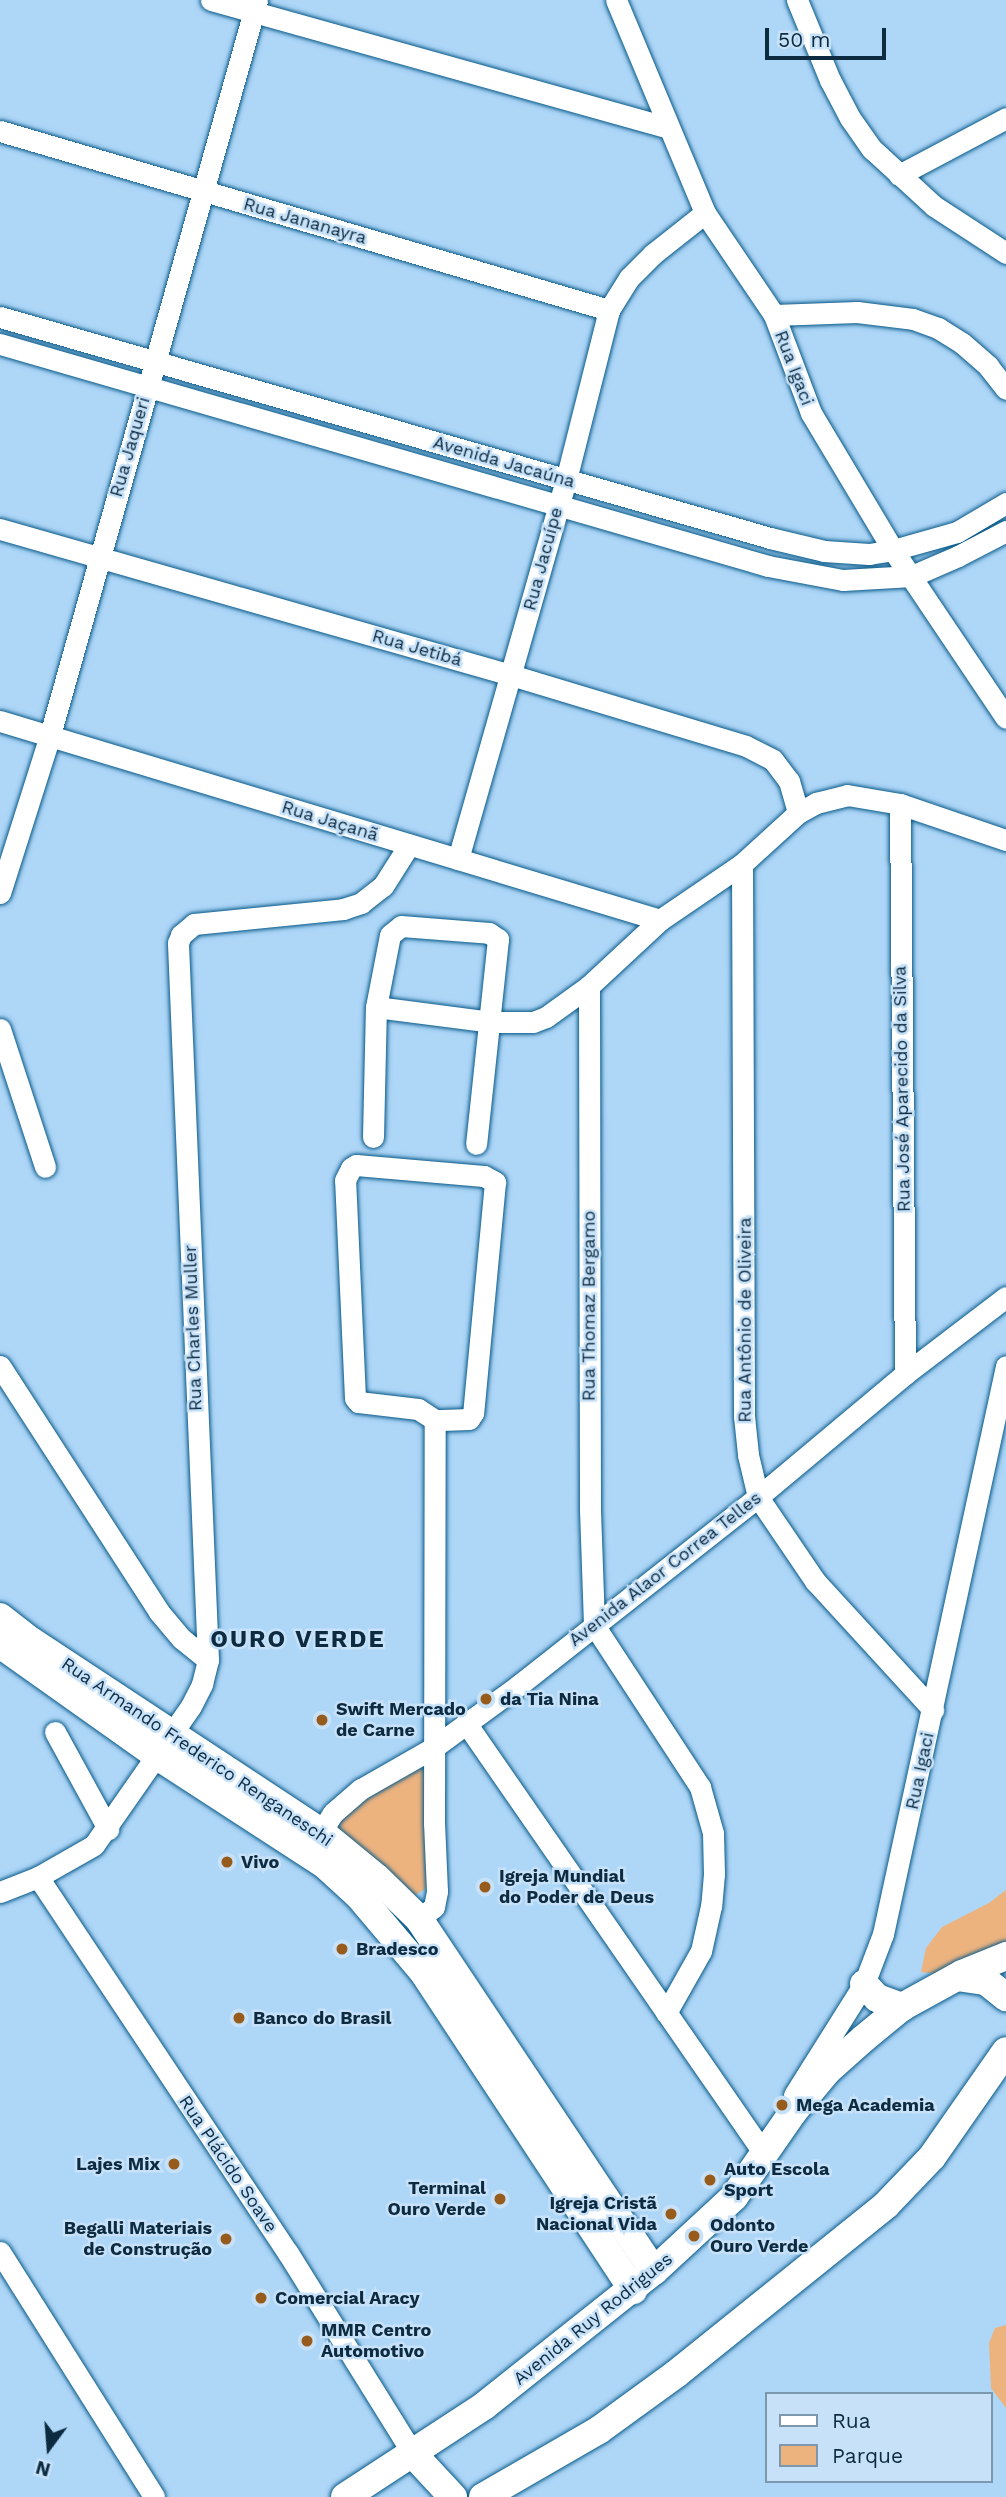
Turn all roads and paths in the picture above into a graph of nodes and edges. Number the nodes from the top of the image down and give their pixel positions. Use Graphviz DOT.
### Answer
graph roads {
  1 [pos="211,0"];
  2 [pos="616,0"];
  3 [pos="797,0"];
  4 [pos="256,6"];
  5 [pos="1006,118"];
  6 [pos="668,128"];
  7 [pos="0,131"];
  8 [pos="899,175"];
  9 [pos="204,191"];
  10 [pos="705,213"];
  11 [pos="1006,253"];
  12 [pos="609,310"];
  13 [pos="774,315"];
  14 [pos="0,317"];
  15 [pos="0,344"];
  16 [pos="155,361"];
  17 [pos="147,388"];
  18 [pos="1006,389"];
  19 [pos="566,480"];
  20 [pos="1006,503"];
  21 [pos="558,504"];
  22 [pos="0,529"];
  23 [pos="1006,531"];
  24 [pos="894,550"];
  25 [pos="98,557"];
  26 [pos="912,576"];
  27 [pos="511,675"];
  28 [pos="1006,718"];
  29 [pos="0,721"];
  30 [pos="50,735"];
  31 [pos="900,804"];
  32 [pos="798,813"];
  33 [pos="1006,840"];
  34 [pos="409,845"];
  35 [pos="458,859"];
  36 [pos="742,864"];
  37 [pos="0,893"];
  38 [pos="660,920"];
  39 [pos="589,986"];
  40 [pos="376,1007"];
  41 [pos="491,1022"];
  42 [pos="0,1029"];
  43 [pos="373,1137"];
  44 [pos="476,1144"];
  45 [pos="45,1167"];
  46 [pos="1006,1297"];
  47 [pos="0,1366"];
  48 [pos="1006,1366"];
  49 [pos="905,1374"];
  50 [pos="435,1420"];
  51 [pos="758,1497"];
  52 [pos="0,1617"];
  53 [pos="594,1625"];
  54 [pos="0,1644"];
  55 [pos="208,1660"];
  56 [pos="933,1710"];
  57 [pos="466,1723"];
  58 [pos="55,1732"];
  59 [pos="165,1746"];
  60 [pos="433,1748"];
  61 [pos="108,1829"];
  62 [pos="321,1832"];
  63 [pos="324,1864"];
  64 [pos="38,1877"];
  65 [pos="0,1892"];
  66 [pos="419,1919"];
  67 [pos="388,1928"];
  68 [pos="1006,1956"];
  69 [pos="957,1977"];
  70 [pos="864,1984"];
  71 [pos="1006,1997"];
  72 [pos="902,2007"];
  73 [pos="666,2013"];
  74 [pos="473,2030"];
  75 [pos="1006,2051"];
  76 [pos="763,2151"];
  77 [pos="0,2252"];
  78 [pos="654,2271"];
  79 [pos="633,2290"];
  80 [pos="413,2454"];
  81 [pos="154,2497"];
  82 [pos="345,2497"];
  83 [pos="453,2497"];
  84 [pos="482,2497"];
  1 -- 4 [label="street"];
  2 -- 6 [label="street, Rua Igaci"];
  3 -- 8 [label="street"];
  4 -- 6 [label="street"];
  4 -- 9 [label="street, Rua Jaqueri"];
  5 -- 8 [label="street"];
  6 -- 10 [label="street, Rua Igaci"];
  7 -- 9 [label="street, Rua Jananayra"];
  8 -- 11 [label="street"];
  9 -- 12 [label="street, Rua Jananayra"];
  9 -- 16 [label="street, Rua Jaqueri"];
  10 -- 12 [label="street, Rua Jacuípe"];
  10 -- 13 [label="street, Rua Igaci"];
  12 -- 19 [label="street, Rua Jacuípe"];
  13 -- 18 [label="street"];
  13 -- 24 [label="street, Rua Igaci"];
  14 -- 16 [label="street, Avenida Jacaúna"];
  15 -- 17 [label="street, Avenida Jacaúna"];
  16 -- 17 [label="street, Rua Jaqueri"];
  16 -- 19 [label="street, Avenida Jacaúna"];
  17 -- 21 [label="street, Avenida Jacaúna"];
  17 -- 25 [label="street, Rua Jaqueri"];
  19 -- 21 [label="street, Rua Jacuípe"];
  19 -- 24 [label="street, Avenida Jacaúna"];
  20 -- 24 [label="street, Avenida Jacaúna"];
  21 -- 26 [label="street, Avenida Jacaúna"];
  21 -- 27 [label="street, Rua Jacuípe"];
  22 -- 25 [label="street, Rua Jetibá"];
  23 -- 26 [label="street, Avenida Jacaúna"];
  24 -- 26 [label="street, Rua Igaci"];
  25 -- 27 [label="street, Rua Jetibá"];
  25 -- 30 [label="street, Rua Jaqueri"];
  26 -- 28 [label="street, Rua Igaci"];
  27 -- 32 [label="street, Rua Jetibá"];
  27 -- 35 [label="street, Rua Jacuípe"];
  29 -- 30 [label="street, Rua Jaçanã"];
  30 -- 34 [label="street, Rua Jaçanã"];
  30 -- 37 [label="street, Rua Jaqueri"];
  31 -- 32 [label="street"];
  31 -- 33 [label="street"];
  31 -- 49 [label="street, Rua José Aparecido da Silva"];
  32 -- 36 [label="street"];
  34 -- 35 [label="street, Rua Jaçanã"];
  34 -- 55 [label="street, Rua Charles Muller"];
  35 -- 38 [label="street, Rua Jaçanã"];
  36 -- 38 [label="street"];
  36 -- 51 [label="street, Rua Antônio de Oliveira"];
  38 -- 39 [label="street"];
  39 -- 41 [label="street"];
  39 -- 53 [label="street, Rua Thomaz Bergamo"];
  40 -- 41 [label="street"];
  40 -- 41 [label="street"];
  40 -- 43 [label="street"];
  41 -- 44 [label="street"];
  42 -- 45 [label="street"];
  46 -- 49 [label="street, Avenida Alaor Correa Telles"];
  47 -- 55 [label="street"];
  48 -- 56 [label="street, Rua Igaci"];
  49 -- 51 [label="street, Avenida Alaor Correa Telles"];
  50 -- 50 [label="street"];
  50 -- 60 [label="street"];
  51 -- 53 [label="street, Avenida Alaor Correa Telles"];
  51 -- 56 [label="street, Rua Antônio de Oliveira"];
  52 -- 59 [label="main road, Rua Armando Frederico Renganeschi"];
  53 -- 57 [label="street, Avenida Alaor Correa Telles"];
  53 -- 73 [label="street"];
  54 -- 59 [label="main road, Rua Armando Frederico Renganeschi"];
  55 -- 59 [label="street, Rua Charles Muller"];
  56 -- 70 [label="street, Rua Igaci"];
  57 -- 60 [label="street, Avenida Alaor Correa Telles"];
  57 -- 73 [label="street"];
  58 -- 61 [label="street"];
  59 -- 61 [label="street, Rua Charles Muller"];
  59 -- 62 [label="main road, Rua Armando Frederico Renganeschi"];
  59 -- 63 [label="main road, Rua Armando Frederico Renganeschi"];
  60 -- 62 [label="street, Avenida Alaor Correa Telles"];
  60 -- 66 [label="street"];
  61 -- 64 [label="street, Rua Charles Muller"];
  62 -- 63 [label="main road"];
  62 -- 66 [label="main road, Rua Armando Frederico Renganeschi"];
  63 -- 67 [label="main road, Rua Armando Frederico Renganeschi"];
  64 -- 65 [label="street, Rua Charles Muller"];
  64 -- 80 [label="street, Rua Plácido Soave"];
  66 -- 67 [label="main road"];
  66 -- 74 [label="main road, Rua Armando Frederico Renganeschi"];
  67 -- 74 [label="main road, Rua Armando Frederico Renganeschi"];
  68 -- 69 [label="main road, Avenida Ruy Rodrigues"];
  69 -- 71 [label="main road"];
  69 -- 72 [label="main road, Avenida Ruy Rodrigues"];
  70 -- 72 [label="main road"];
  70 -- 76 [label="street, Rua Igaci"];
  72 -- 76 [label="main road, Avenida Ruy Rodrigues"];
  73 -- 76 [label="street"];
  74 -- 78 [label="main road, Rua Armando Frederico Renganeschi"];
  74 -- 79 [label="main road"];
  75 -- 84 [label="main road"];
  76 -- 78 [label="main road, Avenida Ruy Rodrigues"];
  77 -- 81 [label="street"];
  78 -- 79 [label="main road, Avenida Ruy Rodrigues"];
  79 -- 80 [label="main road, Avenida Ruy Rodrigues"];
  80 -- 82 [label="main road, Avenida Ruy Rodrigues"];
  80 -- 83 [label="main road"];
}
